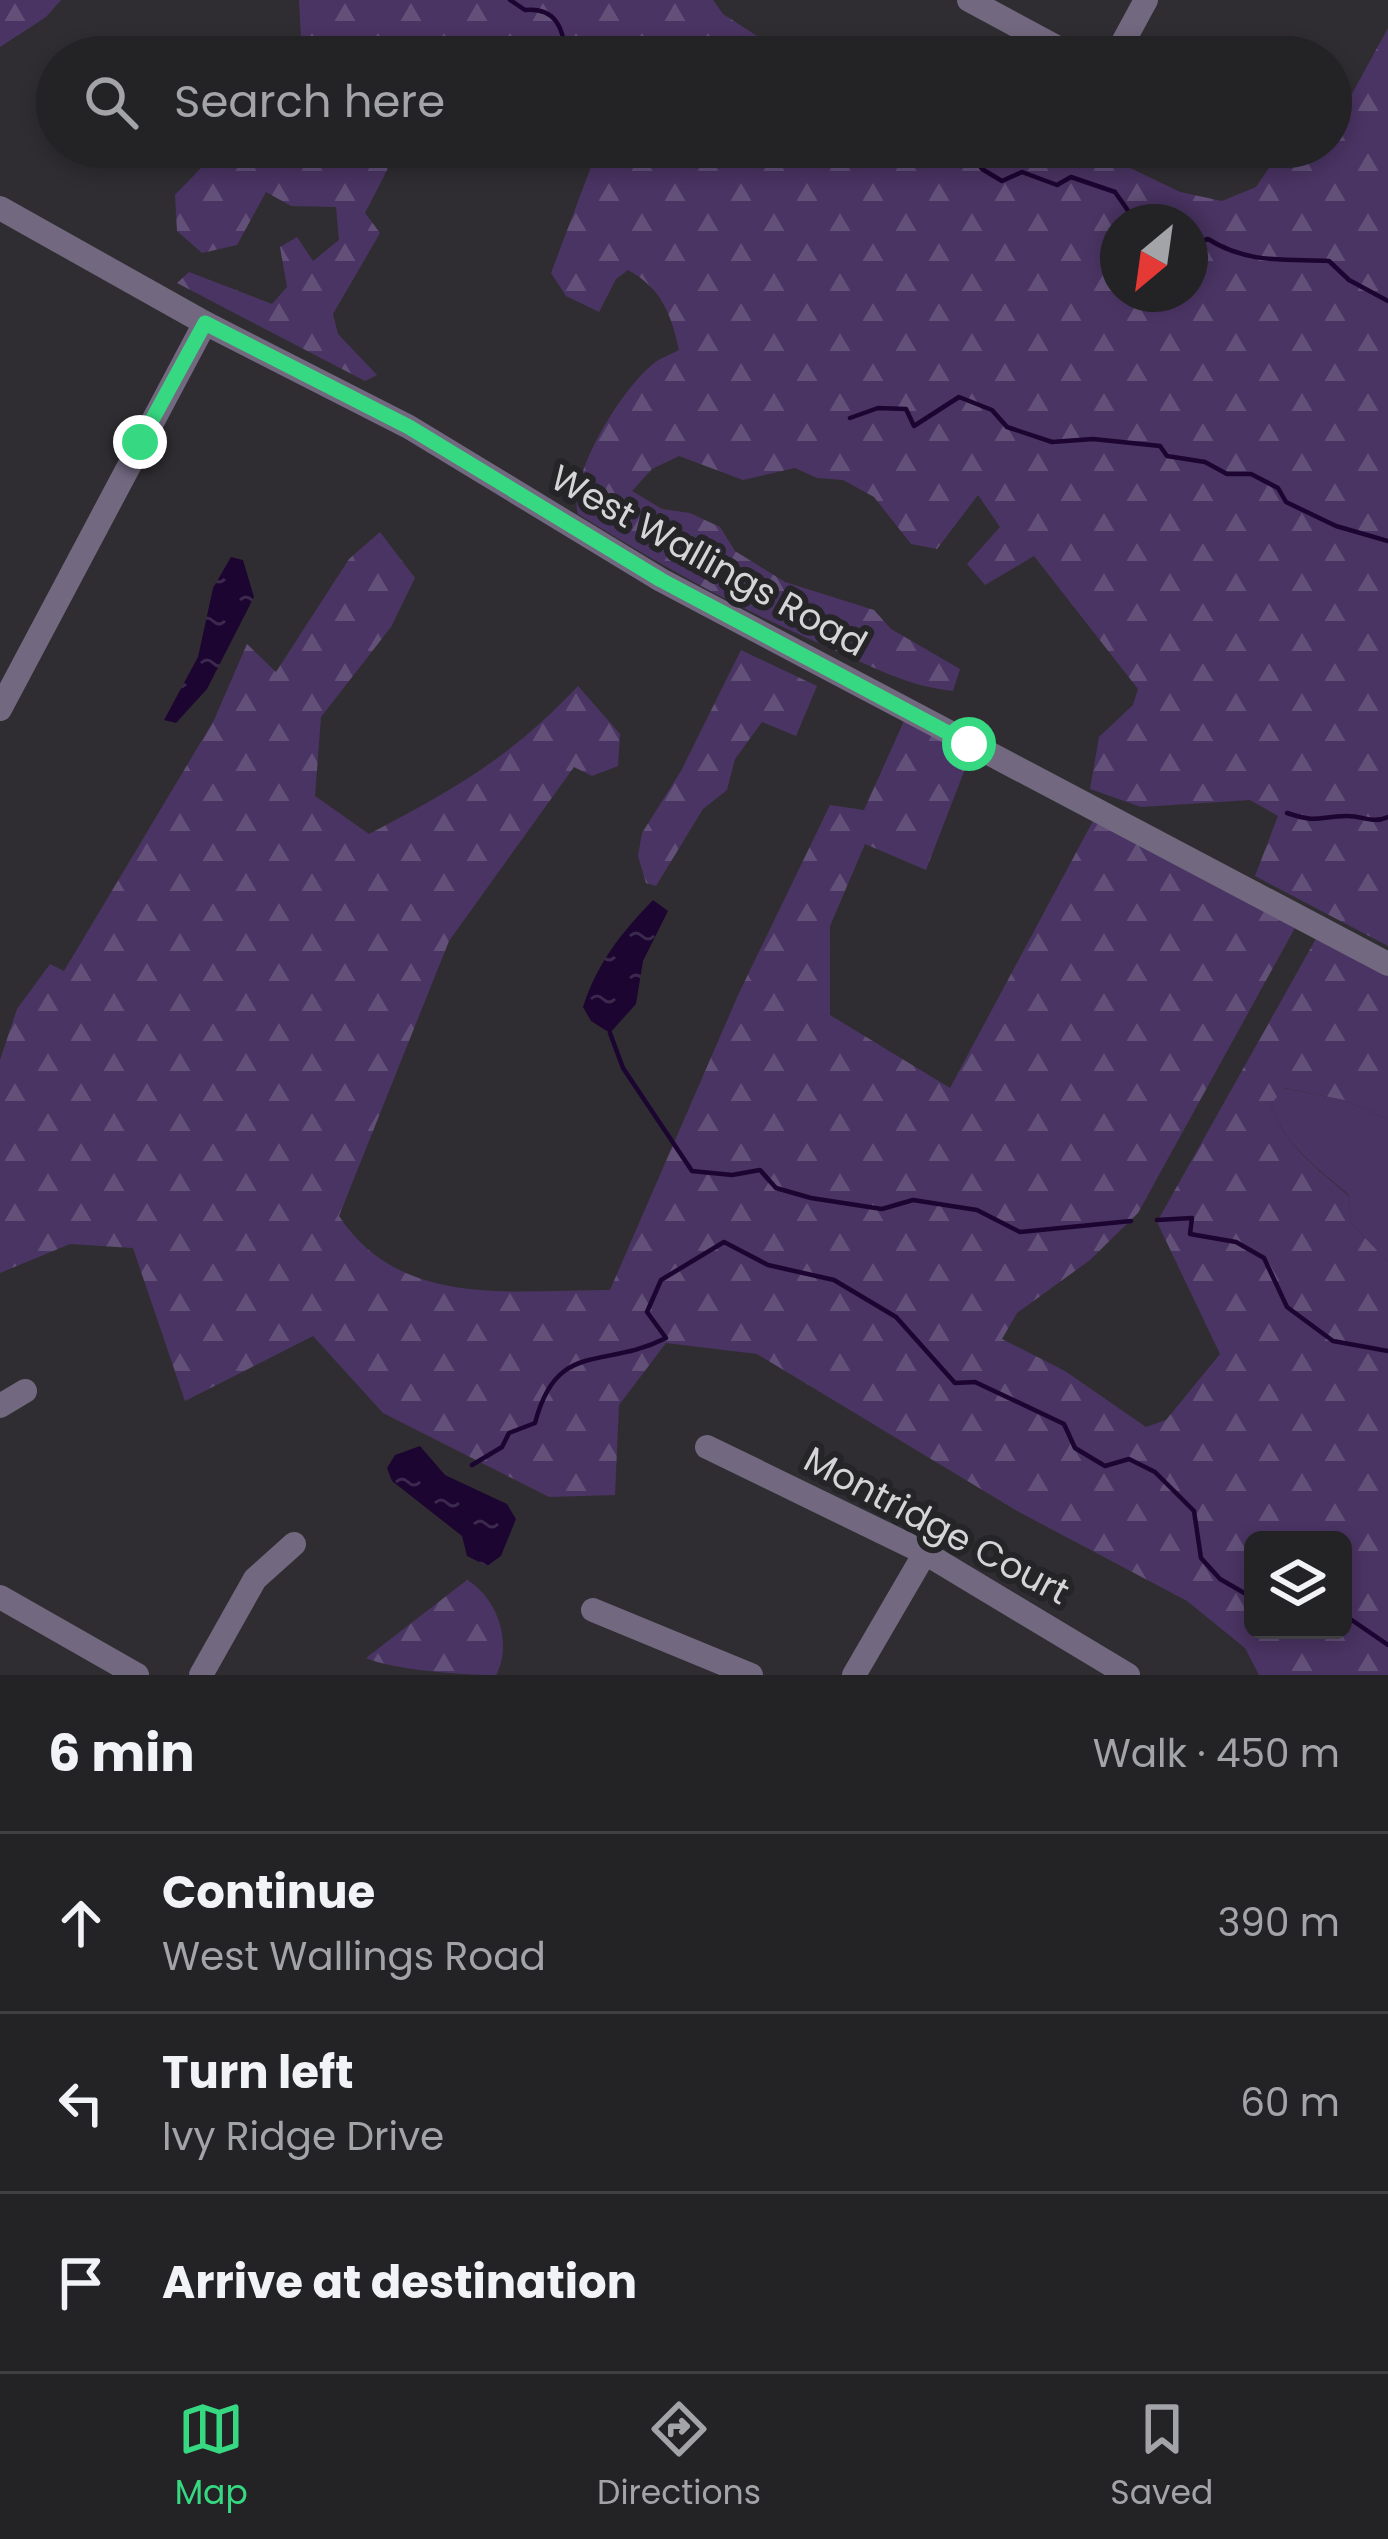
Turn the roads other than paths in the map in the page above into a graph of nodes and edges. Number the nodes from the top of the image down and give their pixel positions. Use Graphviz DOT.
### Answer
graph roads {
  1 [pos="969,0"];
  2 [pos="1146,0"];
  3 [pos="1036,36"];
  4 [pos="1126,36"];
  5 [pos="0,208"];
  6 [pos="205,323"];
  7 [pos="0,710"];
  8 [pos="1388,964"];
  9 [pos="26,1391"];
  10 [pos="0,1406"];
  11 [pos="707,1447"];
  12 [pos="294,1544"];
  13 [pos="926,1553"];
  14 [pos="0,1597"];
  15 [pos="593,1610"];
  16 [pos="137,1675"];
  17 [pos="201,1675"];
  18 [pos="751,1675"];
  19 [pos="854,1675"];
  20 [pos="1129,1675"];
  1 -- 3 [label="street"];
  2 -- 4 [label="street"];
  5 -- 6 [label="street, West Wallings Road"];
  6 -- 7 [label="street"];
  6 -- 8 [label="street, West Wallings Road"];
  9 -- 10 [label="street"];
  11 -- 13 [label="street, Montridge Court"];
  12 -- 17 [label="street"];
  13 -- 19 [label="street"];
  13 -- 20 [label="street, Montridge Court"];
  14 -- 16 [label="street"];
  15 -- 18 [label="street"];
}
